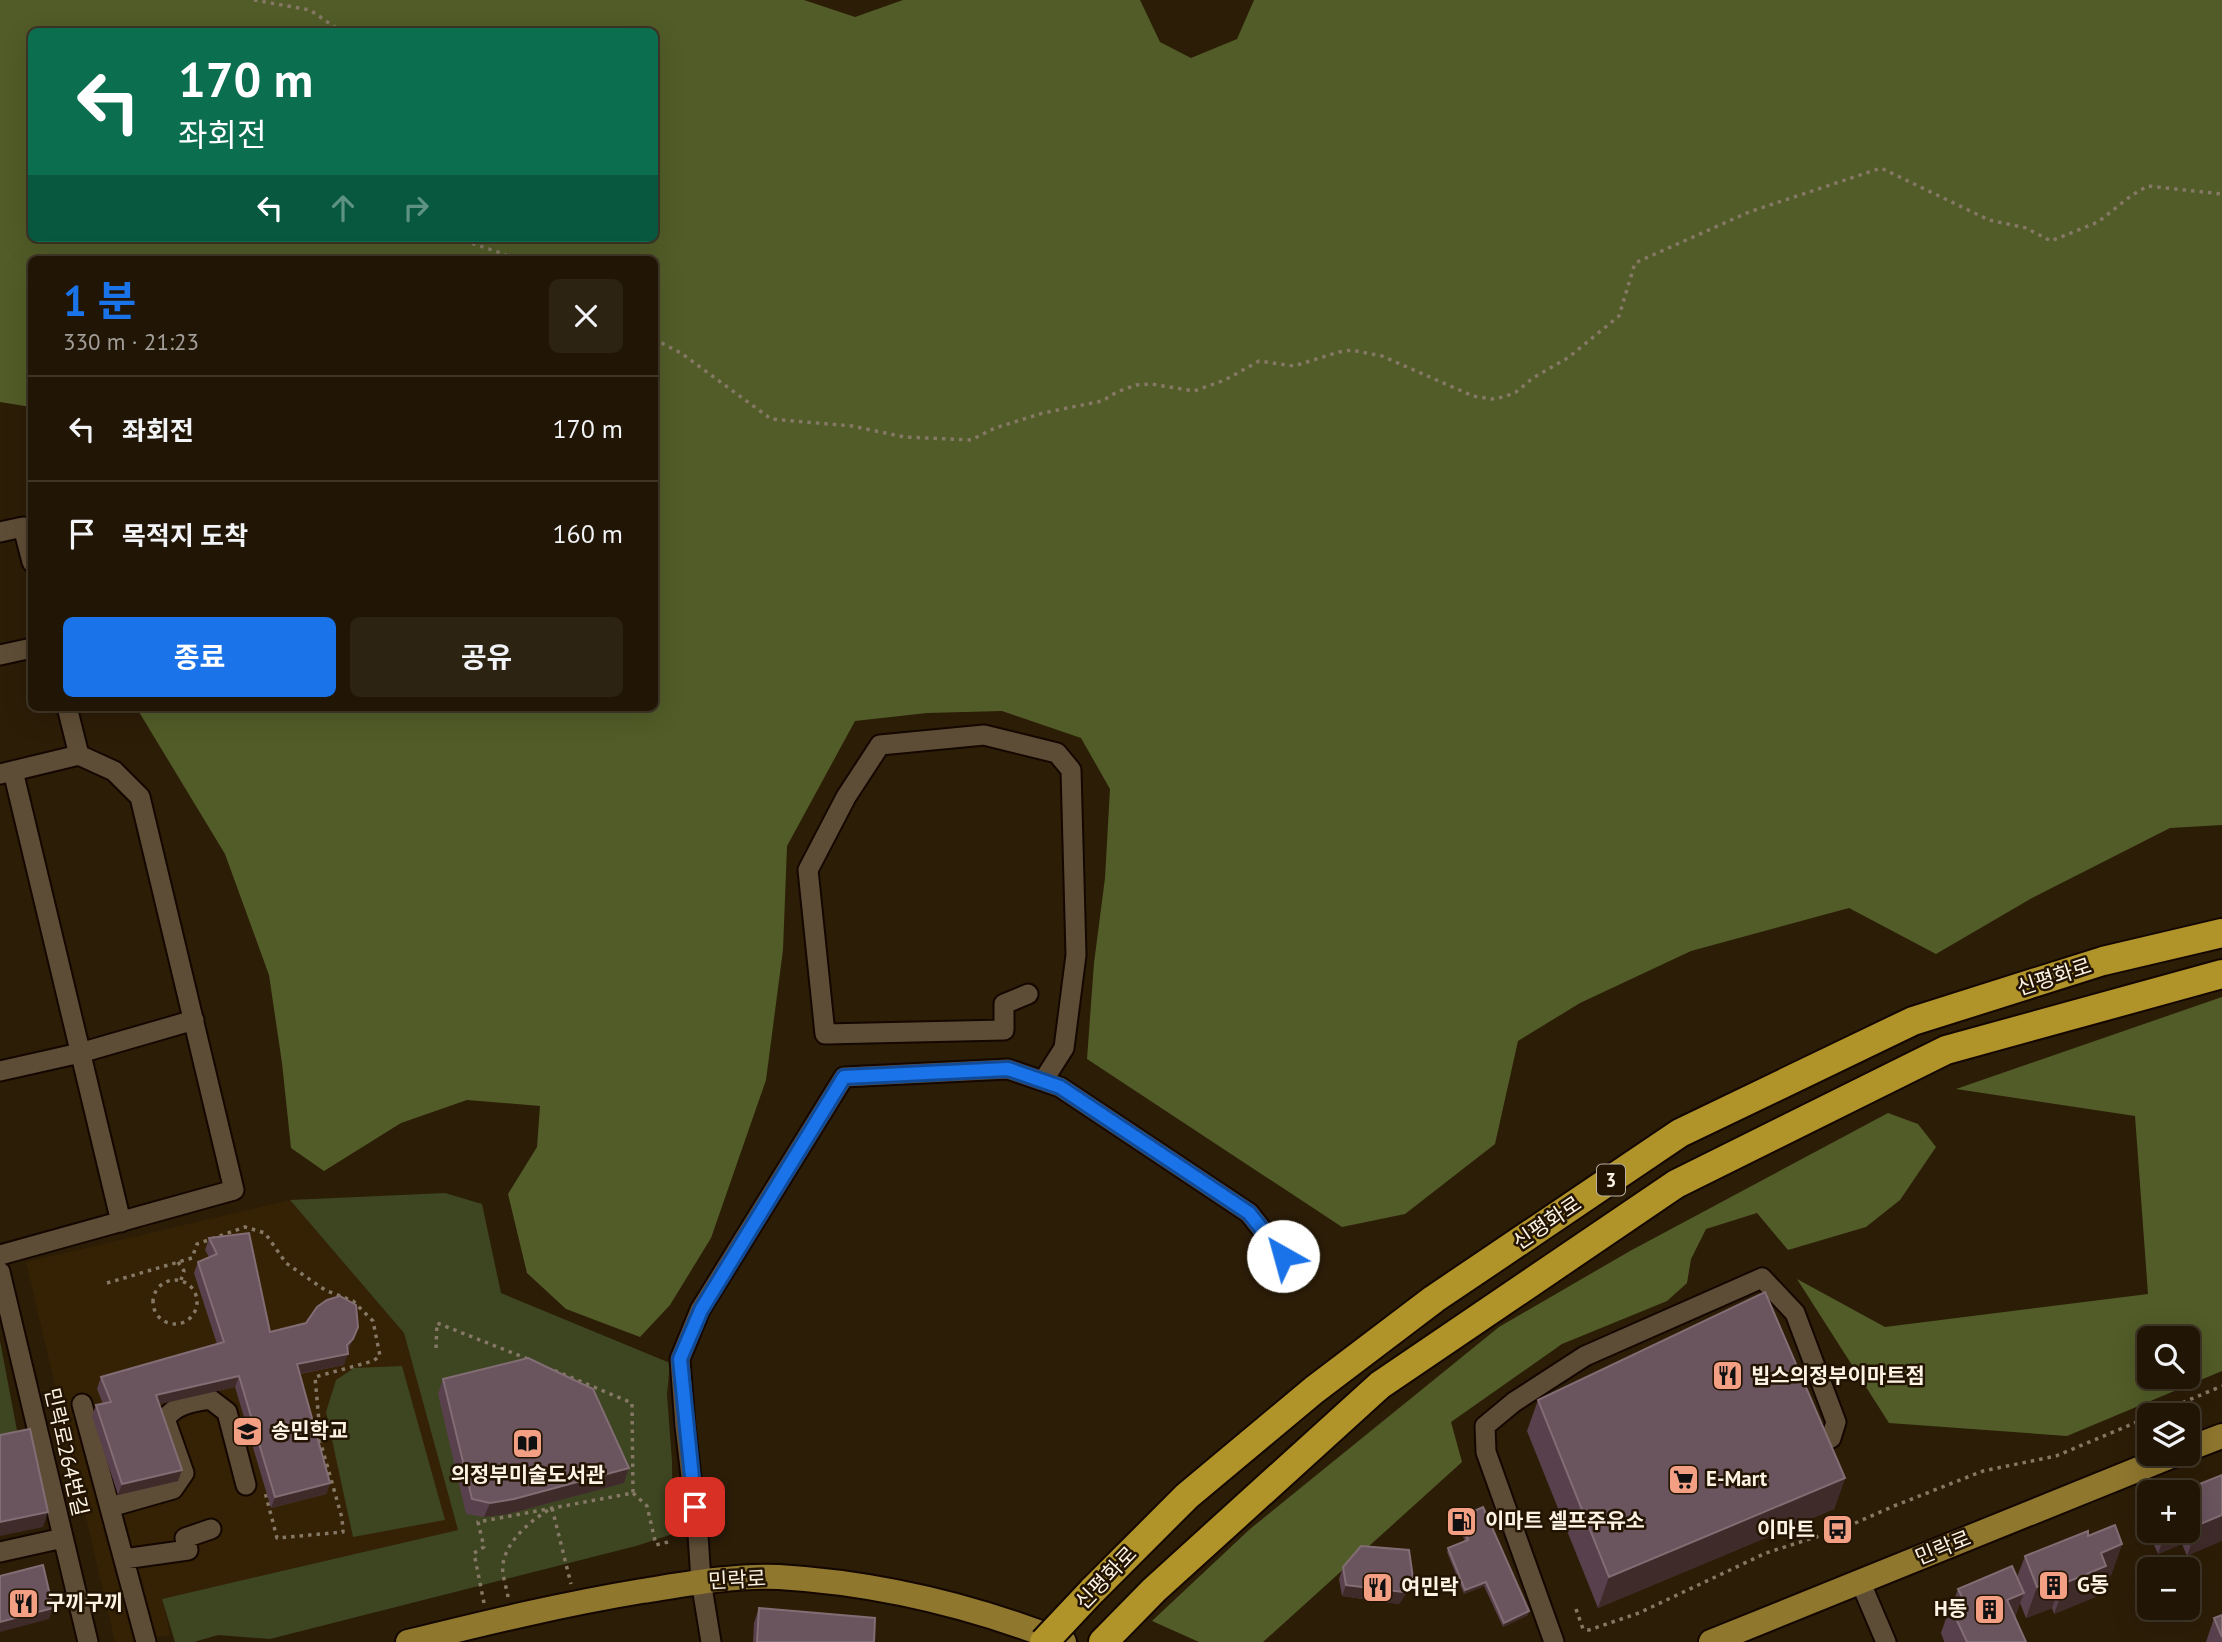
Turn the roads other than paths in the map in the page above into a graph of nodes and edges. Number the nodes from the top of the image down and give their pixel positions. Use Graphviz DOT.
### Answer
graph roads {
  1 [pos="0,532"];
  2 [pos="28,546"];
  3 [pos="28,649"];
  4 [pos="0,655"];
  5 [pos="68,711"];
  6 [pos="79,755"];
  7 [pos="6,773"];
  8 [pos="2222,933"];
  9 [pos="2222,974"];
  10 [pos="1028,994"];
  11 [pos="194,1020"];
  12 [pos="80,1053"];
  13 [pos="0,1071"];
  14 [pos="1044,1081"];
  15 [pos="121,1222"];
  16 [pos="0,1255"];
  17 [pos="1283,1256"];
  18 [pos="0,1272"];
  19 [pos="82,1404"];
  20 [pos="2222,1436"];
  21 [pos="2200,1445"];
  22 [pos="1808,1448"];
  23 [pos="2146,1466"];
  24 [pos="245,1481"];
  25 [pos="110,1507"];
  26 [pos="211,1529"];
  27 [pos="64,1538"];
  28 [pos="0,1552"];
  29 [pos="124,1559"];
  30 [pos="701,1581"];
  31 [pos="1860,1581"];
  32 [pos="88,1642"];
  33 [pos="146,1642"];
  34 [pos="408,1642"];
  35 [pos="711,1642"];
  36 [pos="1044,1642"];
  37 [pos="1064,1642"];
  38 [pos="1103,1642"];
  39 [pos="1554,1642"];
  40 [pos="1711,1642"];
  41 [pos="1886,1642"];
  1 -- 2 [label="street"];
  3 -- 4 [label="street"];
  5 -- 6 [label="street"];
  6 -- 7 [label="street"];
  6 -- 11 [label="street"];
  7 -- 12 [label="street"];
  8 -- 36 [label="highway, 신평화로 / 3, bridge"];
  9 -- 38 [label="highway, 신평화로 / 3"];
  10 -- 14 [label="street"];
  11 -- 12 [label="street"];
  11 -- 15 [label="street"];
  12 -- 13 [label="street"];
  12 -- 15 [label="street"];
  14 -- 17 [label="street"];
  14 -- 30 [label="street"];
  15 -- 16 [label="street"];
  18 -- 27 [label="street, 민락로264번길"];
  19 -- 25 [label="street"];
  20 -- 21 [label="main road"];
  22 -- 39 [label="street"];
  23 -- 31 [label="main road, 민락로"];
  24 -- 25 [label="street"];
  25 -- 29 [label="street"];
  26 -- 29 [label="street"];
  27 -- 28 [label="street"];
  27 -- 32 [label="street, 민락로264번길"];
  29 -- 33 [label="street"];
  30 -- 34 [label="main road, 민락로"];
  30 -- 35 [label="street"];
  30 -- 37 [label="main road, 민락로"];
  31 -- 40 [label="main road, 민락로"];
  31 -- 41 [label="street"];
}
